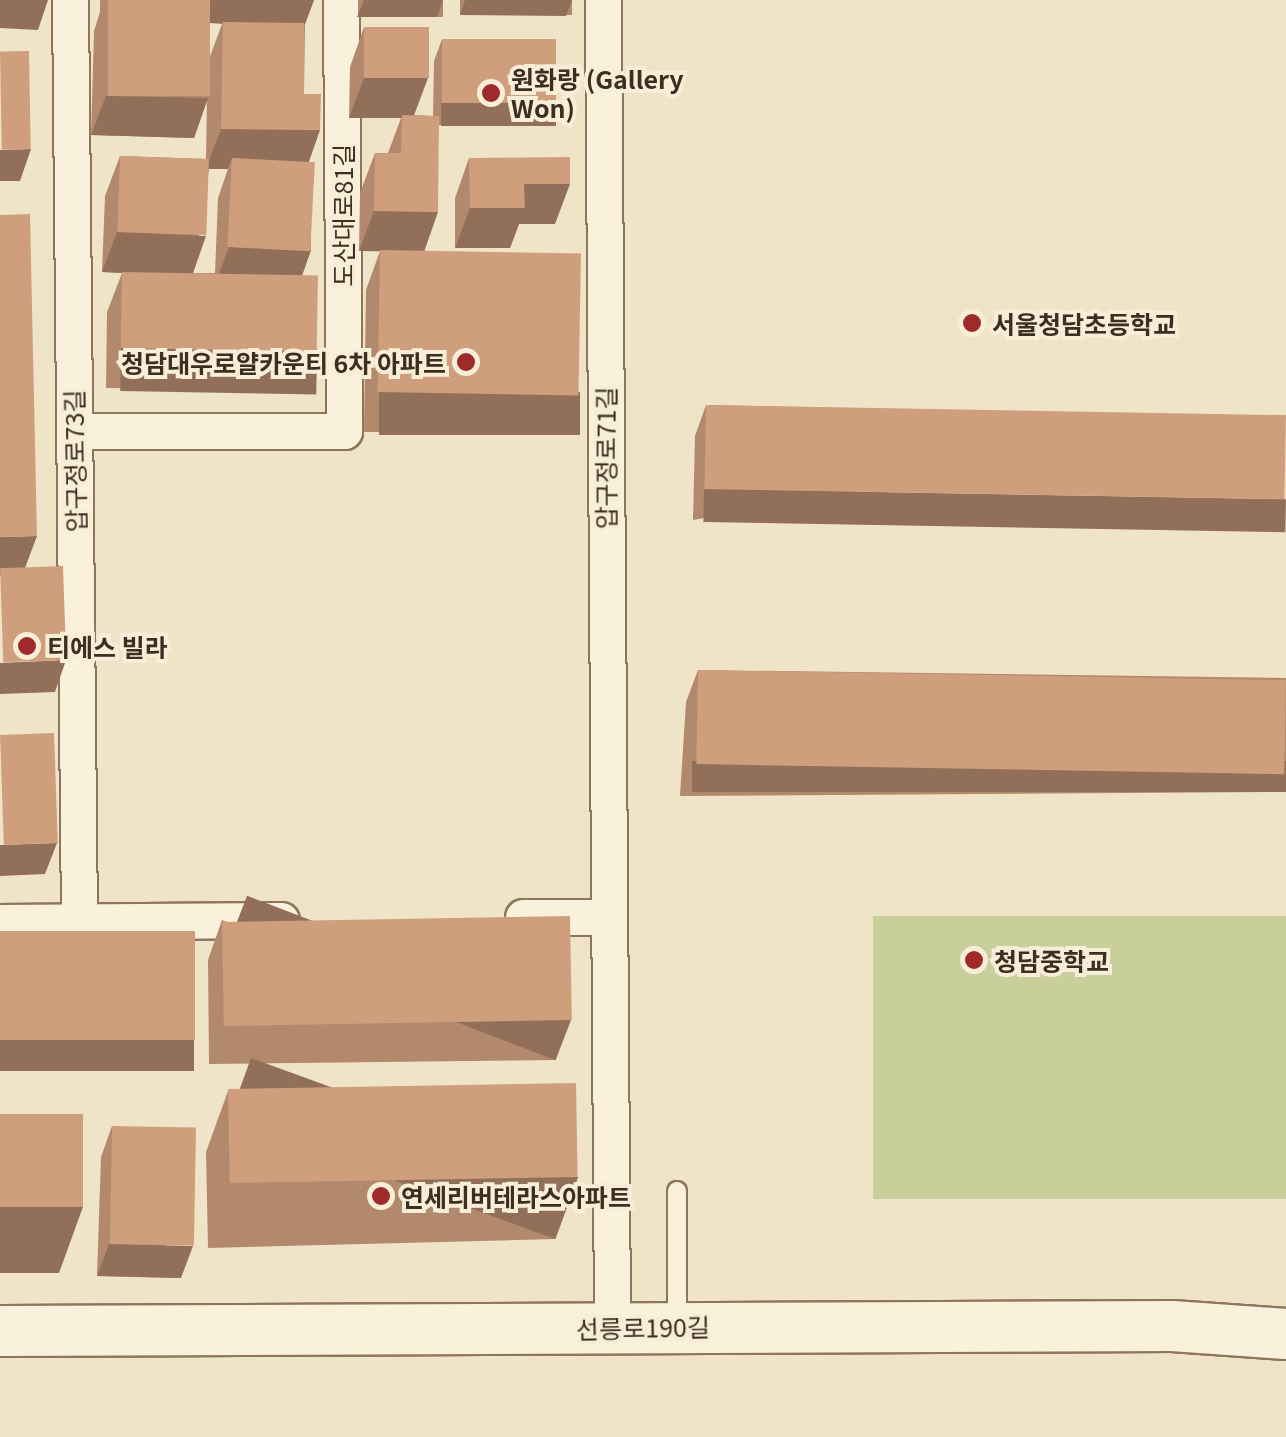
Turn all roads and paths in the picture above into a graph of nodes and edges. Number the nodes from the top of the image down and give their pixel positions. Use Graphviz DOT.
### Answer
graph roads {
  1 [pos="70,0"];
  2 [pos="341,0"];
  3 [pos="603,0"];
  4 [pos="74,432"];
  5 [pos="608,917"];
  6 [pos="490,918"];
  7 [pos="314,919"];
  8 [pos="79,921"];
  9 [pos="0,922"];
  10 [pos="677,1191"];
  11 [pos="677,1326"];
  12 [pos="612,1328"];
  13 [pos="0,1331"];
  14 [pos="1286,1334"];
  1 -- 4 [label="street, 압구정로73길"];
  2 -- 4 [label="street, 도산대로81길"];
  3 -- 5 [label="street, 압구정로71길"];
  4 -- 8 [label="street, 압구정로73길"];
  5 -- 6 [label="street"];
  5 -- 12 [label="street, 압구정로71길"];
  7 -- 8 [label="street"];
  8 -- 9 [label="street"];
  10 -- 11 [label="lane"];
  11 -- 12 [label="street, 선릉로190길"];
  11 -- 14 [label="street, 선릉로190길"];
  12 -- 13 [label="street, 선릉로190길"];
}
